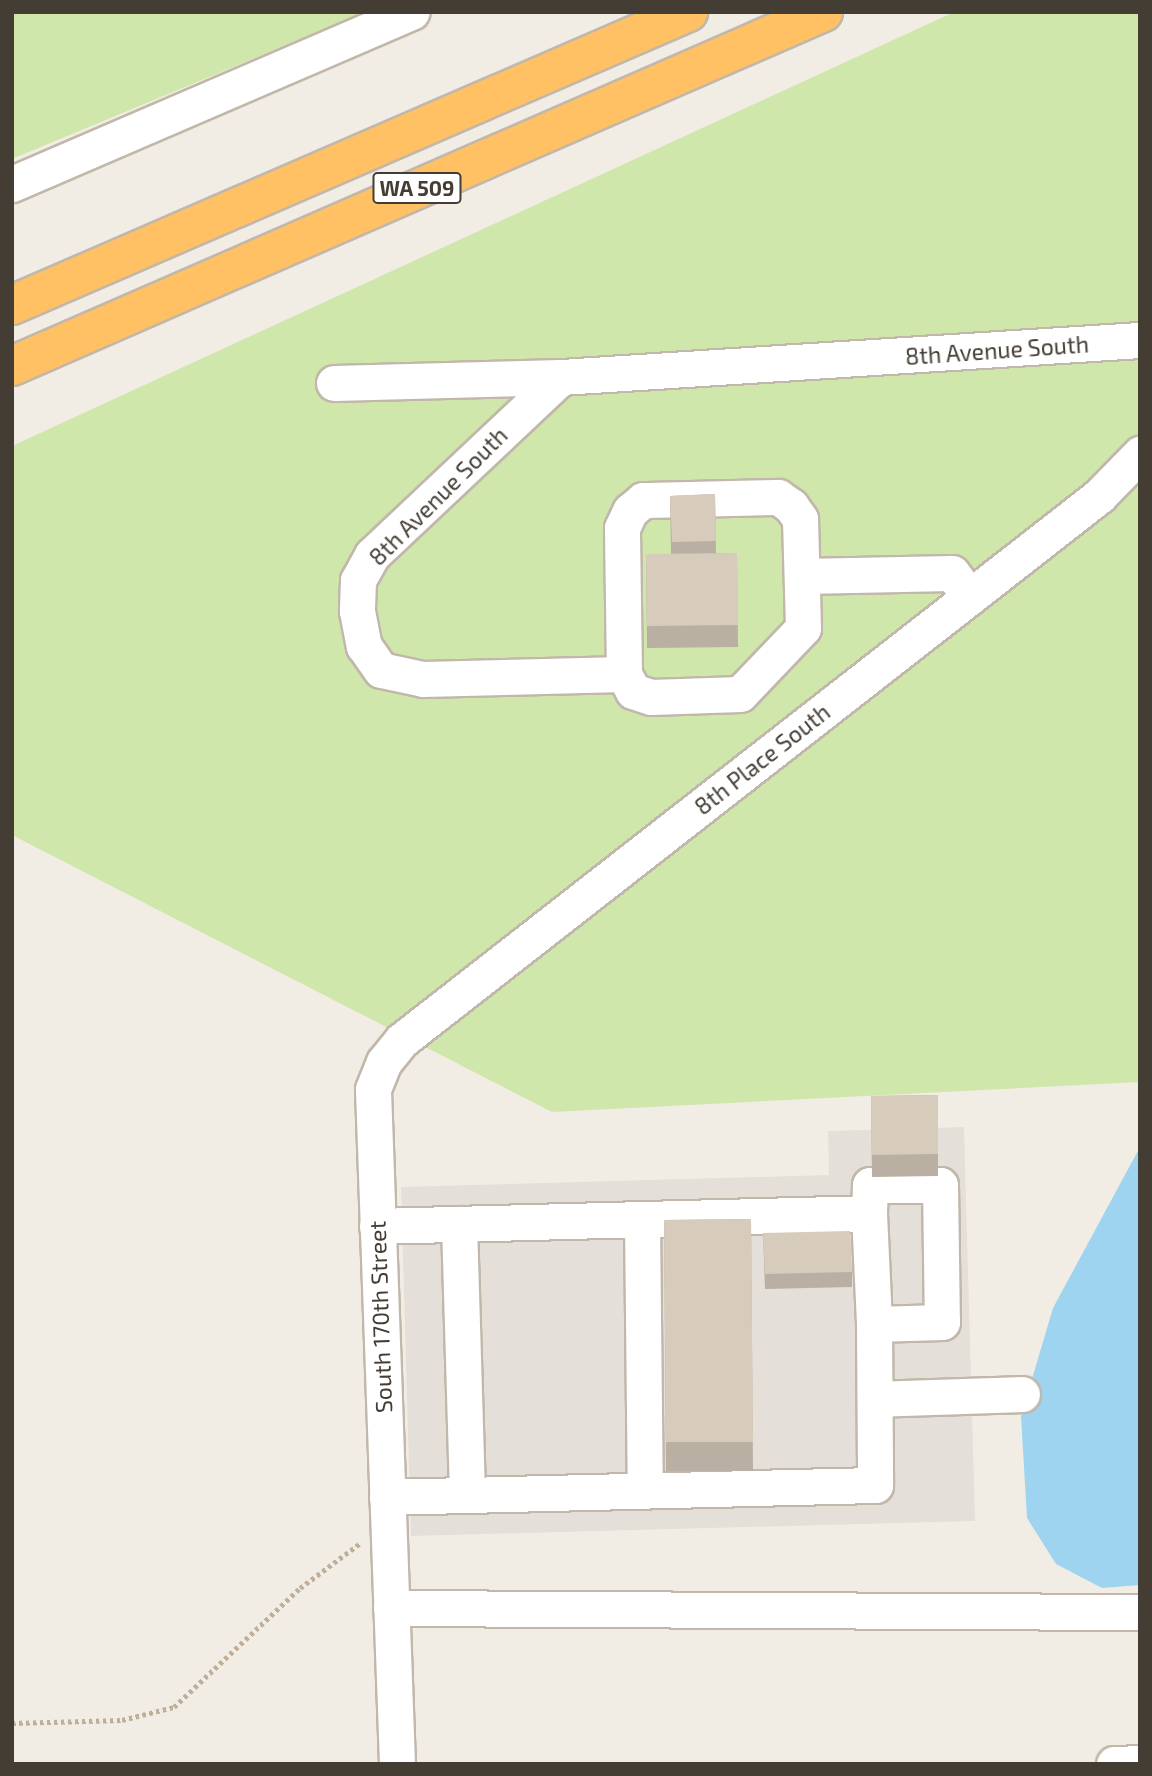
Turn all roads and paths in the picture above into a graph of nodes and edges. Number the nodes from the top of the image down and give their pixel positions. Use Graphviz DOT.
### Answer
graph roads {
  1 [pos="412,12"];
  2 [pos="688,12"];
  3 [pos="822,12"];
  4 [pos="12,184"];
  5 [pos="12,304"];
  6 [pos="1140,341"];
  7 [pos="12,366"];
  8 [pos="561,377"];
  9 [pos="334,383"];
  10 [pos="1140,454"];
  11 [pos="802,576"];
  12 [pos="970,597"];
  13 [pos="624,674"];
  14 [pos="384,1062"];
  15 [pos="869,1213"];
  16 [pos="642,1220"];
  17 [pos="459,1224"];
  18 [pos="377,1226"];
  19 [pos="874,1324"];
  20 [pos="1022,1394"];
  21 [pos="876,1399"];
  22 [pos="645,1490"];
  23 [pos="467,1495"];
  24 [pos="387,1509"];
  25 [pos="391,1608"];
  26 [pos="1140,1612"];
  27 [pos="12,1723"];
  28 [pos="1140,1763"];
  29 [pos="397,1764"];
  30 [pos="1114,1764"];
  1 -- 4 [label="street"];
  2 -- 5 [label="highway, WA 509"];
  3 -- 7 [label="highway, WA 509"];
  6 -- 8 [label="street, 8th Avenue South"];
  8 -- 9 [label="street, 8th Avenue South"];
  8 -- 13 [label="street, 8th Avenue South"];
  10 -- 12 [label="street, 8th Place South"];
  11 -- 12 [label="street"];
  11 -- 13 [label="street"];
  11 -- 13 [label="street"];
  12 -- 14 [label="street, 8th Place South"];
  14 -- 18 [label="street, South 170th Street"];
  15 -- 16 [label="street"];
  15 -- 19 [label="street"];
  15 -- 19 [label="street"];
  16 -- 17 [label="street"];
  16 -- 22 [label="street"];
  17 -- 18 [label="street"];
  17 -- 23 [label="street"];
  18 -- 24 [label="street, South 170th Street"];
  19 -- 21 [label="street"];
  20 -- 21 [label="street"];
  21 -- 22 [label="street"];
  22 -- 23 [label="street"];
  23 -- 24 [label="street"];
  24 -- 25 [label="street, South 170th Street"];
  24 -- 27 [label="path"];
  25 -- 26 [label="street"];
  25 -- 29 [label="street, South 170th Street"];
  28 -- 30 [label="street"];
}
